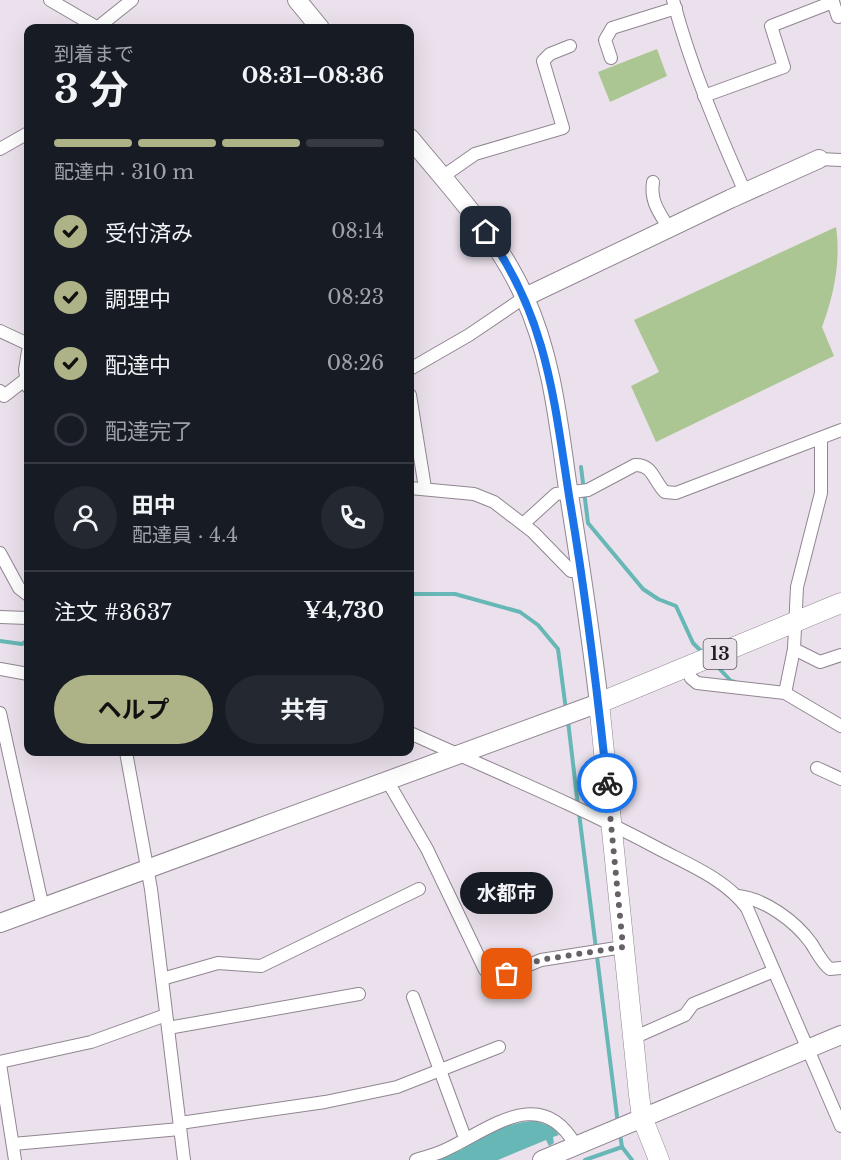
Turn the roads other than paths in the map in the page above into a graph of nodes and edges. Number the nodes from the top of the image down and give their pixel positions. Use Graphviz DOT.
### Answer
graph roads {
  1 [pos="50,0"];
  2 [pos="132,0"];
  3 [pos="297,0"];
  4 [pos="676,3"];
  5 [pos="838,17"];
  6 [pos="91,24"];
  7 [pos="103,24"];
  8 [pos="317,24"];
  9 [pos="570,46"];
  10 [pos="611,58"];
  11 [pos="704,96"];
  12 [pos="24,135"];
  13 [pos="414,143"];
  14 [pos="0,149"];
  15 [pos="819,159"];
  16 [pos="841,160"];
  17 [pos="442,177"];
  18 [pos="653,182"];
  19 [pos="745,192"];
  20 [pos="668,227"];
  21 [pos="525,297"];
  22 [pos="0,331"];
  23 [pos="24,342"];
  24 [pos="414,367"];
  25 [pos="24,385"];
  26 [pos="0,391"];
  27 [pos="414,420"];
  28 [pos="841,430"];
  29 [pos="821,438"];
  30 [pos="414,488"];
  31 [pos="425,488"];
  32 [pos="569,492"];
  33 [pos="523,524"];
  34 [pos="0,553"];
  35 [pos="581,571"];
  36 [pos="24,592"];
  37 [pos="841,603"];
  38 [pos="0,617"];
  39 [pos="24,618"];
  40 [pos="795,622"];
  41 [pos="794,649"];
  42 [pos="841,655"];
  43 [pos="687,668"];
  44 [pos="0,669"];
  45 [pos="24,673"];
  46 [pos="785,693"];
  47 [pos="599,703"];
  48 [pos="0,713"];
  49 [pos="841,726"];
  50 [pos="414,735"];
  51 [pos="459,755"];
  52 [pos="127,756"];
  53 [pos="817,768"];
  54 [pos="841,779"];
  55 [pos="388,782"];
  56 [pos="611,823"];
  57 [pos="148,870"];
  58 [pos="419,889"];
  59 [pos="738,896"];
  60 [pos="43,908"];
  61 [pos="0,923"];
  62 [pos="623,947"];
  63 [pos="841,968"];
  64 [pos="774,971"];
  65 [pos="162,979"];
  66 [pos="359,994"];
  67 [pos="414,997"];
  68 [pos="167,1022"];
  69 [pos="841,1035"];
  70 [pos="633,1038"];
  71 [pos="499,1047"];
  72 [pos="808,1048"];
  73 [pos="0,1063"];
  74 [pos="440,1072"];
  75 [pos="642,1117"];
  76 [pos="5,1121"];
  77 [pos="180,1126"];
  78 [pos="841,1126"];
  79 [pos="465,1138"];
  80 [pos="13,1143"];
  81 [pos="576,1146"];
  82 [pos="15,1160"];
  83 [pos="184,1160"];
  84 [pos="416,1160"];
  85 [pos="542,1160"];
  86 [pos="658,1160"];
  1 -- 6 [label="street"];
  2 -- 7 [label="street"];
  3 -- 8 [label="street"];
  4 -- 10 [label="street"];
  4 -- 11 [label="street"];
  5 -- 11 [label="street"];
  9 -- 17 [label="street"];
  11 -- 19 [label="street"];
  12 -- 14 [label="street"];
  13 -- 17 [label="street"];
  15 -- 16 [label="street"];
  15 -- 19 [label="street"];
  17 -- 21 [label="street"];
  18 -- 20 [label="street"];
  19 -- 20 [label="street"];
  20 -- 21 [label="street"];
  21 -- 24 [label="street"];
  21 -- 32 [label="street"];
  22 -- 23 [label="street"];
  25 -- 26 [label="street"];
  27 -- 31 [label="street"];
  28 -- 29 [label="street"];
  29 -- 32 [label="street"];
  29 -- 40 [label="street"];
  30 -- 31 [label="street"];
  31 -- 33 [label="street"];
  32 -- 33 [label="street"];
  32 -- 35 [label="street"];
  33 -- 35 [label="street"];
  34 -- 36 [label="street"];
  35 -- 47 [label="street"];
  37 -- 40 [label="main road, 13"];
  38 -- 39 [label="street"];
  40 -- 41 [label="street"];
  40 -- 43 [label="main road, 13"];
  41 -- 42 [label="street"];
  41 -- 46 [label="street"];
  43 -- 46 [label="street"];
  43 -- 47 [label="main road, 13"];
  44 -- 45 [label="street"];
  46 -- 49 [label="street"];
  47 -- 51 [label="street"];
  47 -- 56 [label="main road"];
  48 -- 60 [label="street"];
  50 -- 51 [label="street"];
  51 -- 55 [label="street"];
  51 -- 56 [label="street"];
  52 -- 57 [label="street"];
  53 -- 54 [label="street"];
  55 -- 57 [label="street"];
  55 -- 62 [label="street"];
  56 -- 59 [label="street"];
  56 -- 62 [label="main road"];
  57 -- 60 [label="street"];
  57 -- 65 [label="street"];
  58 -- 65 [label="street"];
  59 -- 63 [label="street"];
  59 -- 64 [label="street"];
  60 -- 61 [label="street"];
  62 -- 70 [label="main road"];
  64 -- 70 [label="street"];
  64 -- 72 [label="street"];
  65 -- 68 [label="street"];
  66 -- 68 [label="street"];
  67 -- 74 [label="street"];
  68 -- 73 [label="street"];
  68 -- 77 [label="street"];
  69 -- 72 [label="street"];
  70 -- 75 [label="main road"];
  71 -- 74 [label="street"];
  72 -- 75 [label="street"];
  72 -- 78 [label="street"];
  73 -- 76 [label="street"];
  74 -- 77 [label="street"];
  74 -- 79 [label="street"];
  75 -- 81 [label="street"];
  75 -- 86 [label="main road"];
  76 -- 80 [label="street"];
  77 -- 80 [label="street"];
  77 -- 83 [label="street"];
  79 -- 81 [label="street"];
  79 -- 84 [label="street"];
  80 -- 82 [label="street"];
  81 -- 85 [label="street"];
}
